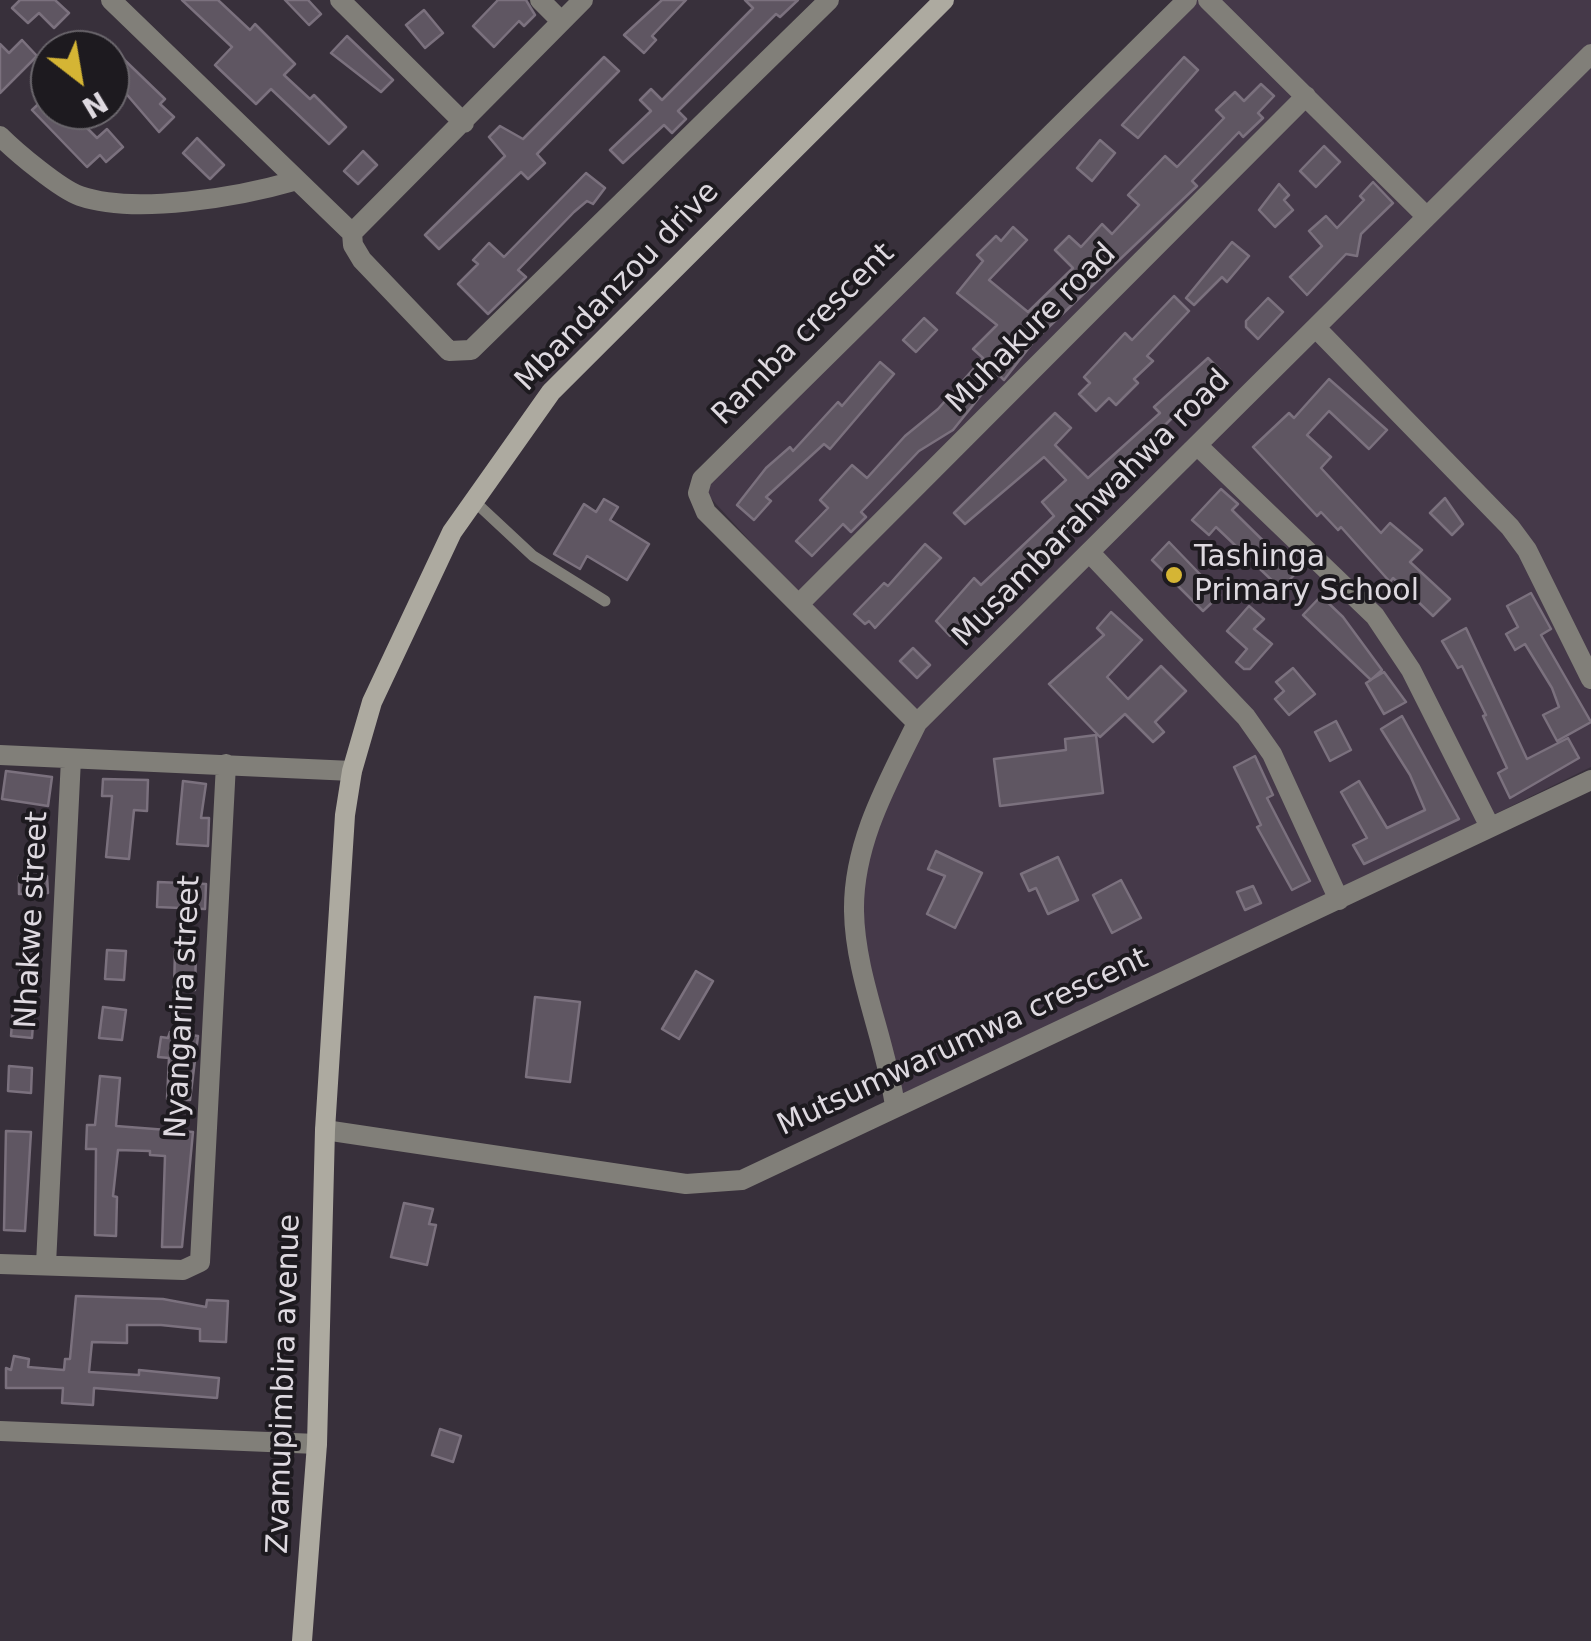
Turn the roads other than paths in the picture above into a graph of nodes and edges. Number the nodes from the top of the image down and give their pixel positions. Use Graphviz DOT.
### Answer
graph roads {
  1 [pos="111,0"];
  2 [pos="340,0"];
  3 [pos="540,0"];
  4 [pos="583,0"];
  5 [pos="829,0"];
  6 [pos="944,0"];
  7 [pos="1186,0"];
  8 [pos="1208,0"];
  9 [pos="561,21"];
  10 [pos="1591,54"];
  11 [pos="1306,96"];
  12 [pos="464,123"];
  13 [pos="0,136"];
  14 [pos="294,181"];
  15 [pos="1426,216"];
  16 [pos="352,233"];
  17 [pos="1316,328"];
  18 [pos="1199,447"];
  19 [pos="474,501"];
  20 [pos="1091,554"];
  21 [pos="605,601"];
  22 [pos="800,604"];
  23 [pos="1591,679"];
  24 [pos="917,723"];
  25 [pos="0,755"];
  26 [pos="71,759"];
  27 [pos="226,764"];
  28 [pos="352,772"];
  29 [pos="1591,780"];
  30 [pos="1490,828"];
  31 [pos="1340,900"];
  32 [pos="895,1106"];
  33 [pos="325,1130"];
  34 [pos="0,1264"];
  35 [pos="46,1264"];
  36 [pos="0,1431"];
  37 [pos="317,1444"];
  38 [pos="302,1641"];
  1 -- 14 [label="street"];
  2 -- 12 [label="street"];
  3 -- 9 [label="street"];
  4 -- 9 [label="street"];
  5 -- 16 [label="street"];
  6 -- 19 [label="street, Mbandanzou drive"];
  7 -- 22 [label="street, Ramba crescent"];
  8 -- 11 [label="street"];
  9 -- 12 [label="street"];
  10 -- 15 [label="street, Musambarahwahwa road"];
  11 -- 15 [label="street"];
  11 -- 22 [label="street, Muhakure road"];
  12 -- 16 [label="street"];
  13 -- 14 [label="street"];
  14 -- 16 [label="street"];
  15 -- 17 [label="street, Musambarahwahwa road"];
  17 -- 18 [label="street, Musambarahwahwa road"];
  17 -- 23 [label="street"];
  18 -- 20 [label="street, Musambarahwahwa road"];
  18 -- 30 [label="street"];
  19 -- 21 [label="lane"];
  19 -- 28 [label="street, Mbandanzou drive"];
  20 -- 24 [label="street, Musambarahwahwa road"];
  20 -- 31 [label="street"];
  22 -- 24 [label="street, Ramba crescent"];
  24 -- 32 [label="street, Musambarahwahwa road"];
  25 -- 26 [label="street"];
  26 -- 27 [label="street"];
  26 -- 35 [label="street, Nhakwe street"];
  27 -- 28 [label="street"];
  27 -- 35 [label="street, Nyangarira street"];
  28 -- 33 [label="street, Mbandanzou drive"];
  29 -- 30 [label="street, Mutsumwarumwa crescent"];
  30 -- 31 [label="street, Mutsumwarumwa crescent"];
  31 -- 32 [label="street, Mutsumwarumwa crescent"];
  32 -- 33 [label="street, Mutsumwarumwa crescent"];
  33 -- 37 [label="street, Zvamupimbira avenue"];
  34 -- 35 [label="street"];
  36 -- 37 [label="street"];
  37 -- 38 [label="street, Zvamupimbira avenue"];
}
